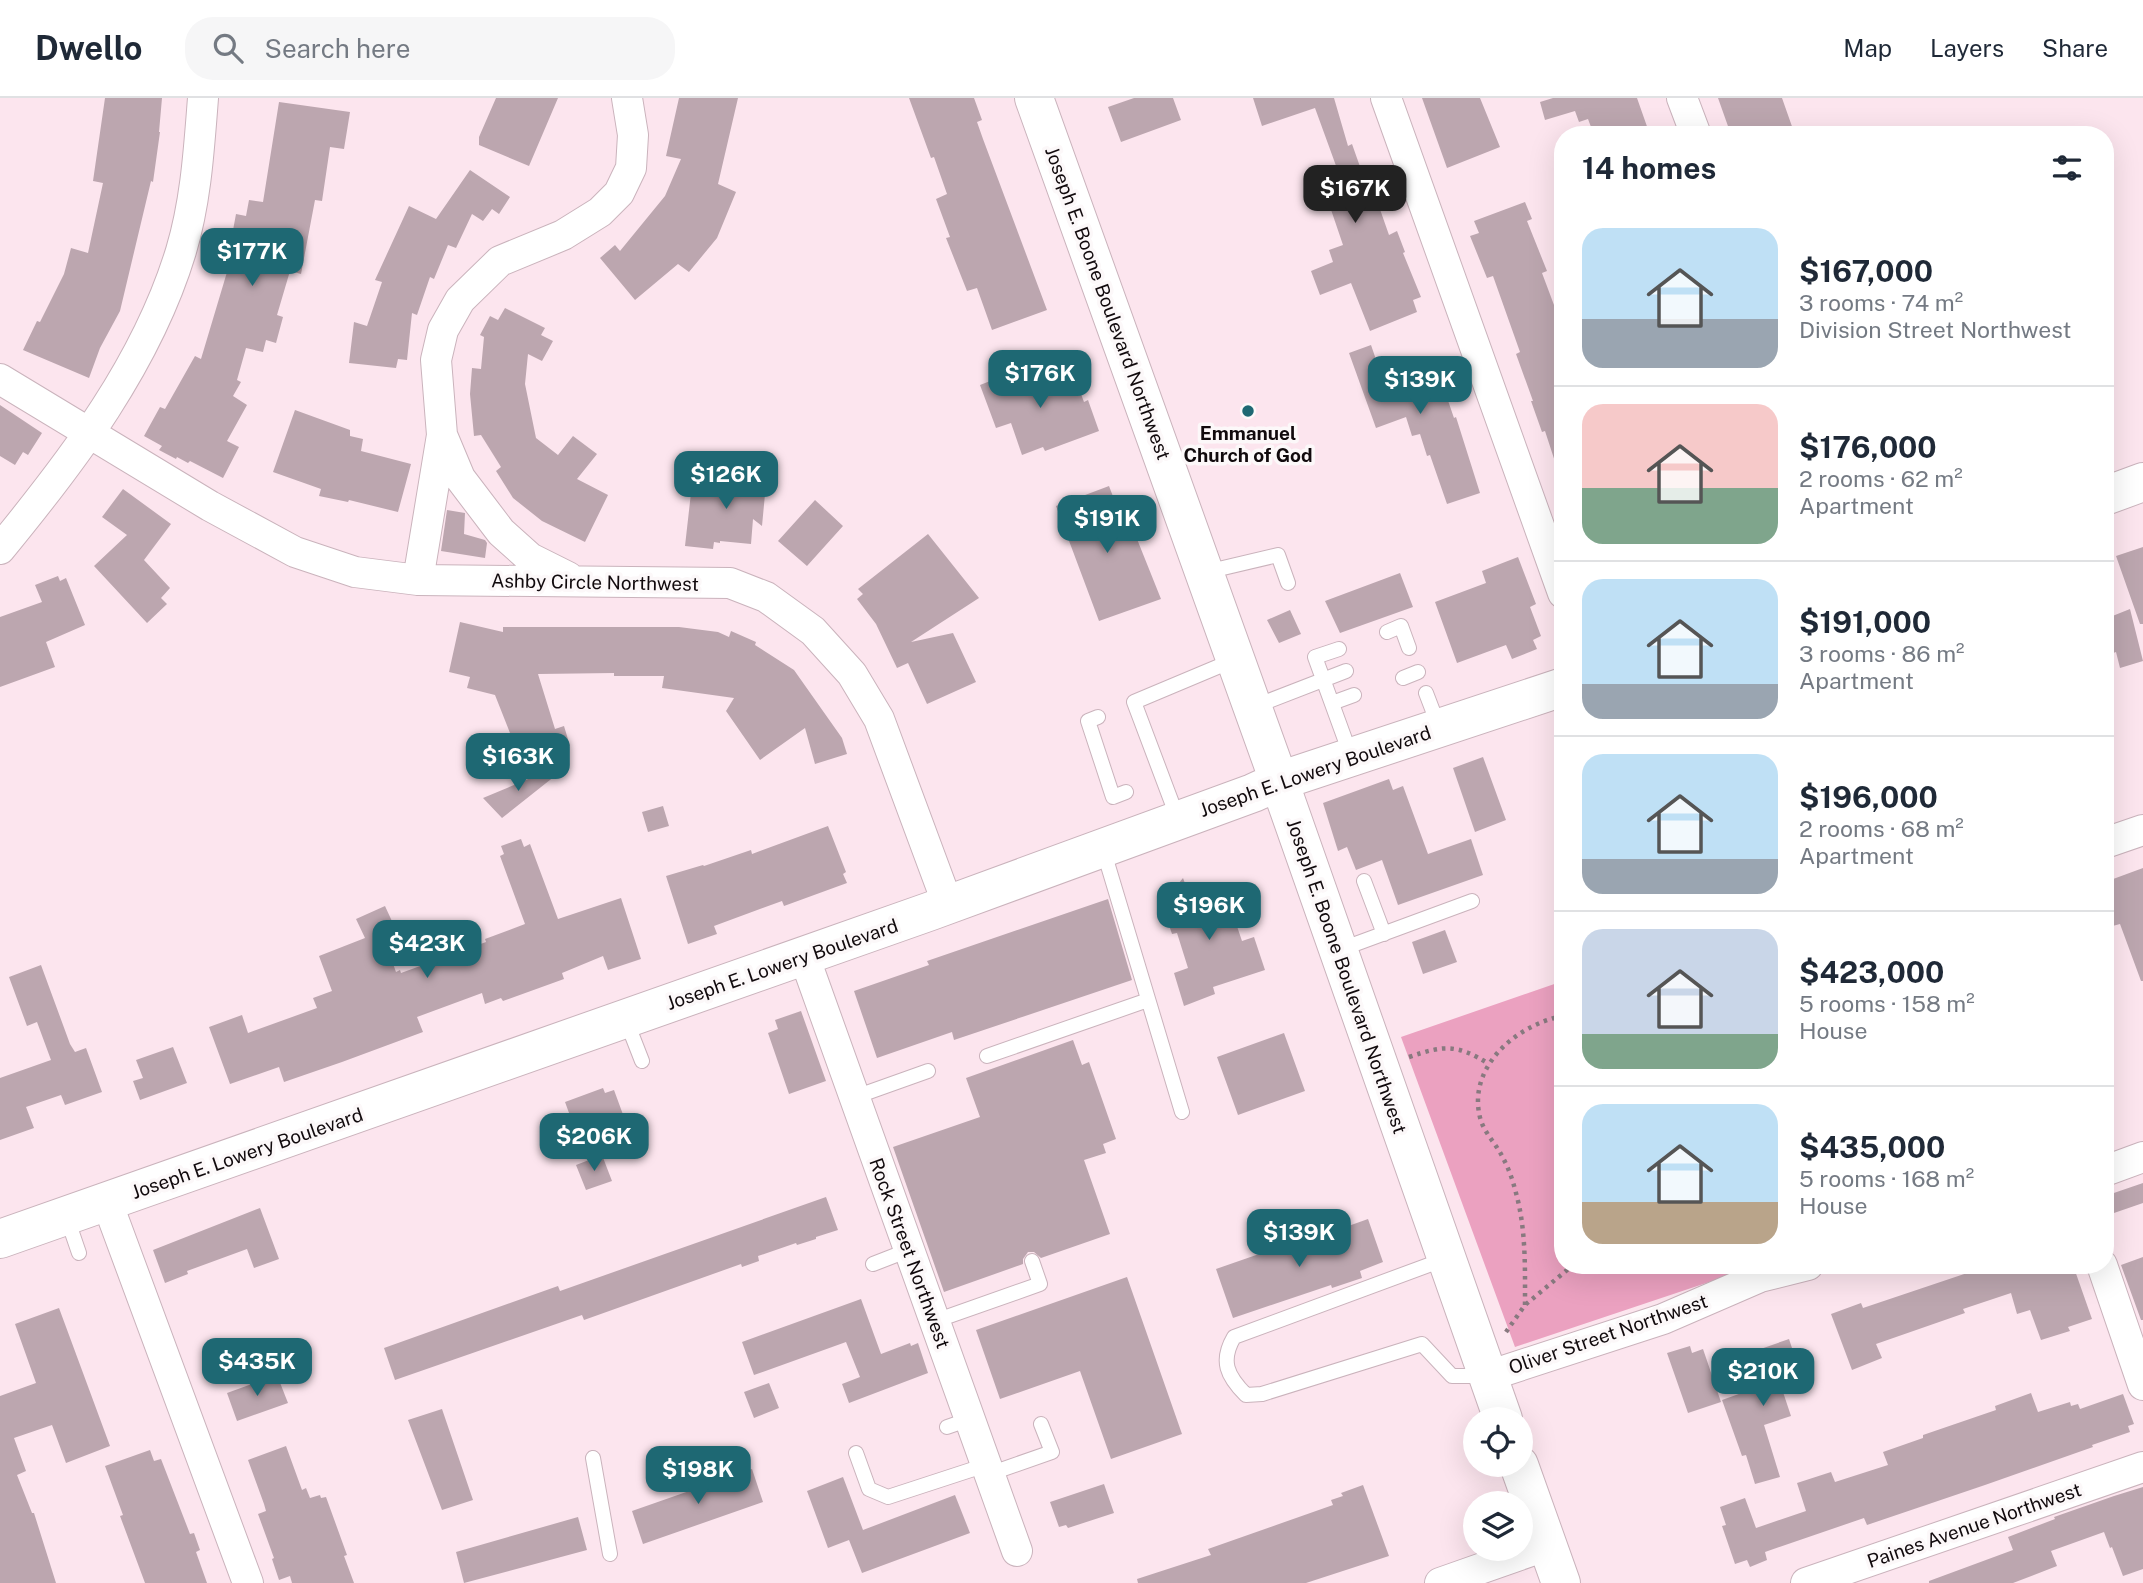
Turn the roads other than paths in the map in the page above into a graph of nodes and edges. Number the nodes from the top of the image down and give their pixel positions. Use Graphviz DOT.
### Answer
graph roads {
  1 [pos="204,98"];
  2 [pos="627,98"];
  3 [pos="1035,98"];
  4 [pos="1386,98"];
  5 [pos="1682,98"];
  6 [pos="1693,126"];
  7 [pos="0,379"];
  8 [pos="90,433"];
  9 [pos="442,435"];
  10 [pos="2143,482"];
  11 [pos="2114,493"];
  12 [pos="0,549"];
  13 [pos="1554,568"];
  14 [pos="1204,573"];
  15 [pos="418,580"];
  16 [pos="575,580"];
  17 [pos="1288,583"];
  18 [pos="1387,632"];
  19 [pos="1409,648"];
  20 [pos="1339,649"];
  21 [pos="1236,660"];
  22 [pos="1346,671"];
  23 [pos="1418,672"];
  24 [pos="1403,678"];
  25 [pos="1323,680"];
  26 [pos="1554,689"];
  27 [pos="1354,695"];
  28 [pos="1332,703"];
  29 [pos="1252,707"];
  30 [pos="1098,717"];
  31 [pos="1351,757"];
  32 [pos="1279,781"];
  33 [pos="1126,792"];
  34 [pos="1178,819"];
  35 [pos="2143,830"];
  36 [pos="2114,841"];
  37 [pos="1102,847"];
  38 [pos="1364,881"];
  39 [pos="1472,901"];
  40 [pos="948,905"];
  41 [pos="1384,934"];
  42 [pos="1338,950"];
  43 [pos="804,956"];
  44 [pos="1148,1000"];
  45 [pos="626,1019"];
  46 [pos="988,1056"];
  47 [pos="642,1061"];
  48 [pos="928,1071"];
  49 [pos="855,1097"];
  50 [pos="1182,1112"];
  51 [pos="2143,1157"];
  52 [pos="2114,1168"];
  53 [pos="107,1202"];
  54 [pos="66,1216"];
  55 [pos="0,1239"];
  56 [pos="909,1250"];
  57 [pos="79,1253"];
  58 [pos="1446,1258"];
  59 [pos="1032,1261"];
  60 [pos="873,1264"];
  61 [pos="1772,1274"];
  62 [pos="2105,1274"];
  63 [pos="935,1321"];
  64 [pos="1488,1376"];
  65 [pos="2143,1385"];
  66 [pos="1499,1407"];
  67 [pos="1041,1424"];
  68 [pos="856,1452"];
  69 [pos="593,1458"];
  70 [pos="2143,1467"];
  71 [pos="988,1469"];
  72 [pos="1523,1477"];
  73 [pos="1548,1545"];
  74 [pos="1017,1550"];
  75 [pos="610,1554"];
  76 [pos="248,1583"];
  77 [pos="1440,1583"];
  78 [pos="1561,1583"];
  79 [pos="1805,1583"];
  1 -- 8 [label="street"];
  2 -- 9 [label="street"];
  3 -- 14 [label="main road, Joseph E. Boone Boulevard Northwest"];
  4 -- 13 [label="street"];
  5 -- 6 [label="street"];
  7 -- 8 [label="street, Ashby Circle Northwest"];
  8 -- 12 [label="street"];
  8 -- 15 [label="street, Ashby Circle Northwest"];
  9 -- 15 [label="street"];
  9 -- 16 [label="street"];
  10 -- 11 [label="main road"];
  14 -- 17 [label="lane"];
  14 -- 21 [label="main road, Joseph E. Boone Boulevard Northwest"];
  15 -- 16 [label="street, Ashby Circle Northwest"];
  16 -- 40 [label="street, Ashby Circle Northwest"];
  18 -- 19 [label="lane"];
  20 -- 25 [label="lane"];
  21 -- 29 [label="main road, Joseph E. Boone Boulevard Northwest"];
  21 -- 34 [label="lane"];
  22 -- 25 [label="lane"];
  23 -- 24 [label="lane"];
  25 -- 28 [label="lane"];
  25 -- 29 [label="lane"];
  26 -- 31 [label="main road, Joseph E. Lowery Boulevard"];
  27 -- 28 [label="lane"];
  28 -- 31 [label="lane"];
  29 -- 32 [label="main road, Joseph E. Boone Boulevard Northwest"];
  30 -- 33 [label="lane"];
  31 -- 32 [label="main road, Joseph E. Lowery Boulevard"];
  32 -- 34 [label="main road, Joseph E. Lowery Boulevard"];
  32 -- 42 [label="main road, Joseph E. Boone Boulevard Northwest"];
  34 -- 37 [label="main road, Joseph E. Lowery Boulevard"];
  35 -- 36 [label="street"];
  37 -- 40 [label="main road, Joseph E. Lowery Boulevard"];
  37 -- 44 [label="lane"];
  38 -- 41 [label="lane"];
  39 -- 41 [label="lane"];
  40 -- 43 [label="main road, Joseph E. Lowery Boulevard"];
  41 -- 42 [label="lane"];
  42 -- 58 [label="main road, Joseph E. Boone Boulevard Northwest"];
  43 -- 45 [label="main road, Joseph E. Lowery Boulevard"];
  43 -- 49 [label="street, Rock Street Northwest"];
  44 -- 46 [label="lane"];
  44 -- 50 [label="lane"];
  45 -- 47 [label="lane"];
  45 -- 53 [label="main road, Joseph E. Lowery Boulevard"];
  48 -- 49 [label="lane"];
  49 -- 56 [label="street, Rock Street Northwest"];
  51 -- 52 [label="street"];
  53 -- 54 [label="main road, Joseph E. Lowery Boulevard"];
  53 -- 76 [label="street"];
  54 -- 55 [label="main road, Joseph E. Lowery Boulevard"];
  54 -- 57 [label="lane"];
  56 -- 60 [label="lane"];
  56 -- 63 [label="street, Rock Street Northwest"];
  58 -- 64 [label="main road, Joseph E. Boone Boulevard Northwest"];
  58 -- 64 [label="lane"];
  59 -- 63 [label="lane"];
  61 -- 64 [label="street, Oliver Street Northwest"];
  62 -- 65 [label="street"];
  63 -- 71 [label="street, Rock Street Northwest"];
  64 -- 66 [label="main road, Joseph E. Boone Boulevard Northwest"];
  67 -- 71 [label="lane"];
  68 -- 71 [label="lane"];
  69 -- 75 [label="lane"];
  70 -- 79 [label="street, Paines Avenue Northwest"];
  71 -- 74 [label="street, Rock Street Northwest"];
  72 -- 73 [label="main road"];
  73 -- 77 [label="street"];
  73 -- 78 [label="main road"];
}
